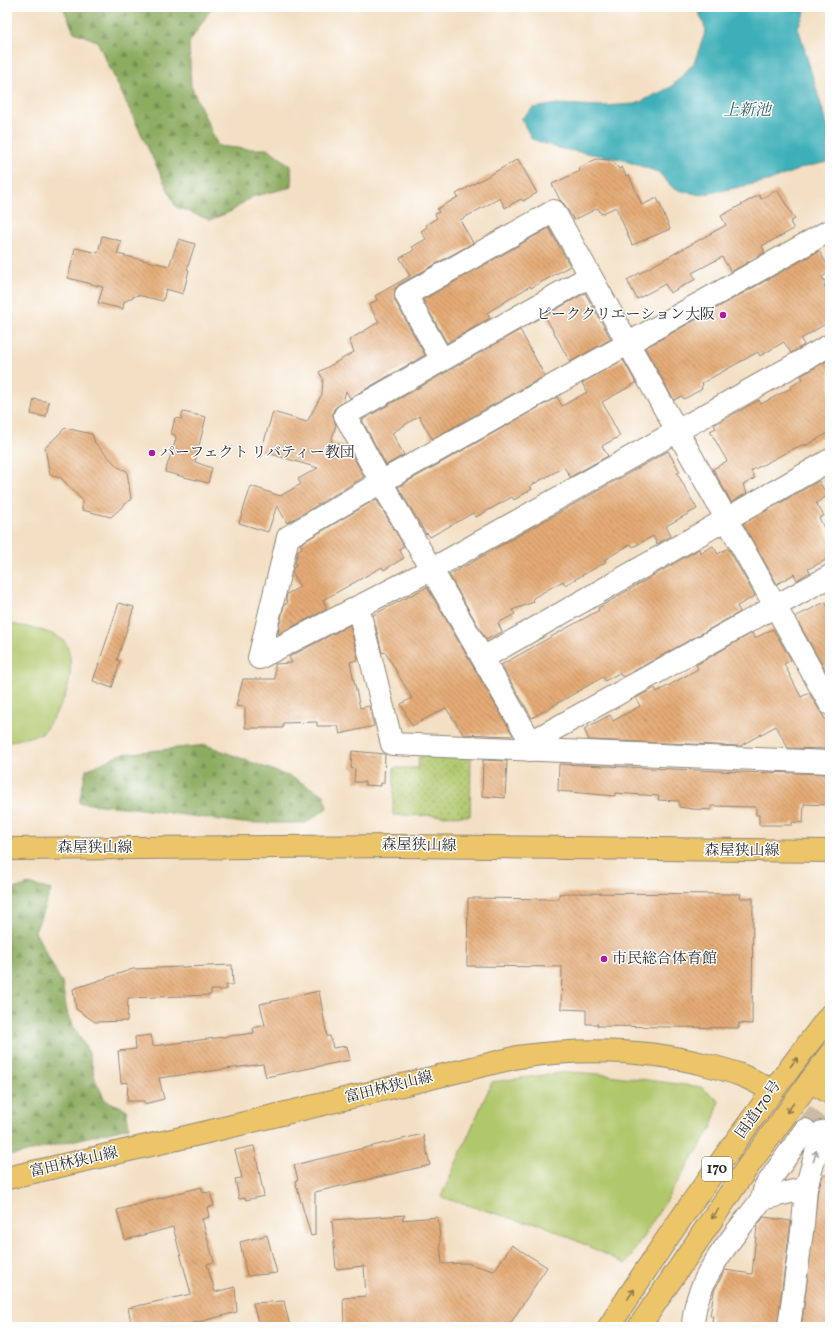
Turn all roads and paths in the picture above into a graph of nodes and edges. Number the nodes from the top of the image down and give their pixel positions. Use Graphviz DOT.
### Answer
graph roads {
  1 [pos="830,233"];
  2 [pos="590,276"];
  3 [pos="628,344"];
  4 [pos="830,345"];
  5 [pos="442,360"];
  6 [pos="677,431"];
  7 [pos="830,460"];
  8 [pos="381,482"];
  9 [pos="726,519"];
  10 [pos="432,569"];
  11 [pos="830,576"];
  12 [pos="775,606"];
  13 [pos="358,607"];
  14 [pos="482,658"];
  15 [pos="830,704"];
  16 [pos="531,746"];
  17 [pos="830,762"];
  18 [pos="7,849"];
  19 [pos="830,852"];
  20 [pos="830,1015"];
  21 [pos="830,1054"];
  22 [pos="810,1081"];
  23 [pos="771,1092"];
  24 [pos="830,1093"];
  25 [pos="805,1130"];
  26 [pos="830,1131"];
  27 [pos="7,1178"];
  28 [pos="806,1188"];
  29 [pos="762,1199"];
  30 [pos="692,1326"];
  31 [pos="610,1327"];
  32 [pos="639,1327"];
  33 [pos="789,1327"];
  1 -- 3 [label="street"];
  2 -- 3 [label="street"];
  2 -- 5 [label="street"];
  2 -- 5 [label="street"];
  3 -- 6 [label="street"];
  3 -- 8 [label="street"];
  4 -- 6 [label="street"];
  5 -- 8 [label="street"];
  6 -- 9 [label="street"];
  6 -- 10 [label="street"];
  7 -- 9 [label="street"];
  8 -- 10 [label="street"];
  8 -- 13 [label="street"];
  9 -- 12 [label="street"];
  9 -- 14 [label="street"];
  10 -- 13 [label="street"];
  10 -- 14 [label="street"];
  11 -- 12 [label="street"];
  12 -- 15 [label="street"];
  12 -- 16 [label="street"];
  13 -- 16 [label="street"];
  14 -- 16 [label="street"];
  16 -- 17 [label="street"];
  18 -- 19 [label="main road, 森屋狭山線"];
  23 -- 20 [label="main road, 国道170号 / 170, one-way"];
  21 -- 22 [label="main road, 国道170号 / 170"];
  22 -- 24 [label="main road"];
  22 -- 32 [label="main road, 国道170号 / 170, one-way"];
  23 -- 27 [label="main road, 富田林狭山線"];
  31 -- 23 [label="main road, 国道170号 / 170, one-way"];
  25 -- 29 [label="street"];
  28 -- 26 [label="street, one-way"];
  28 -- 29 [label="street"];
  28 -- 33 [label="street"];
  29 -- 30 [label="street"];
}
